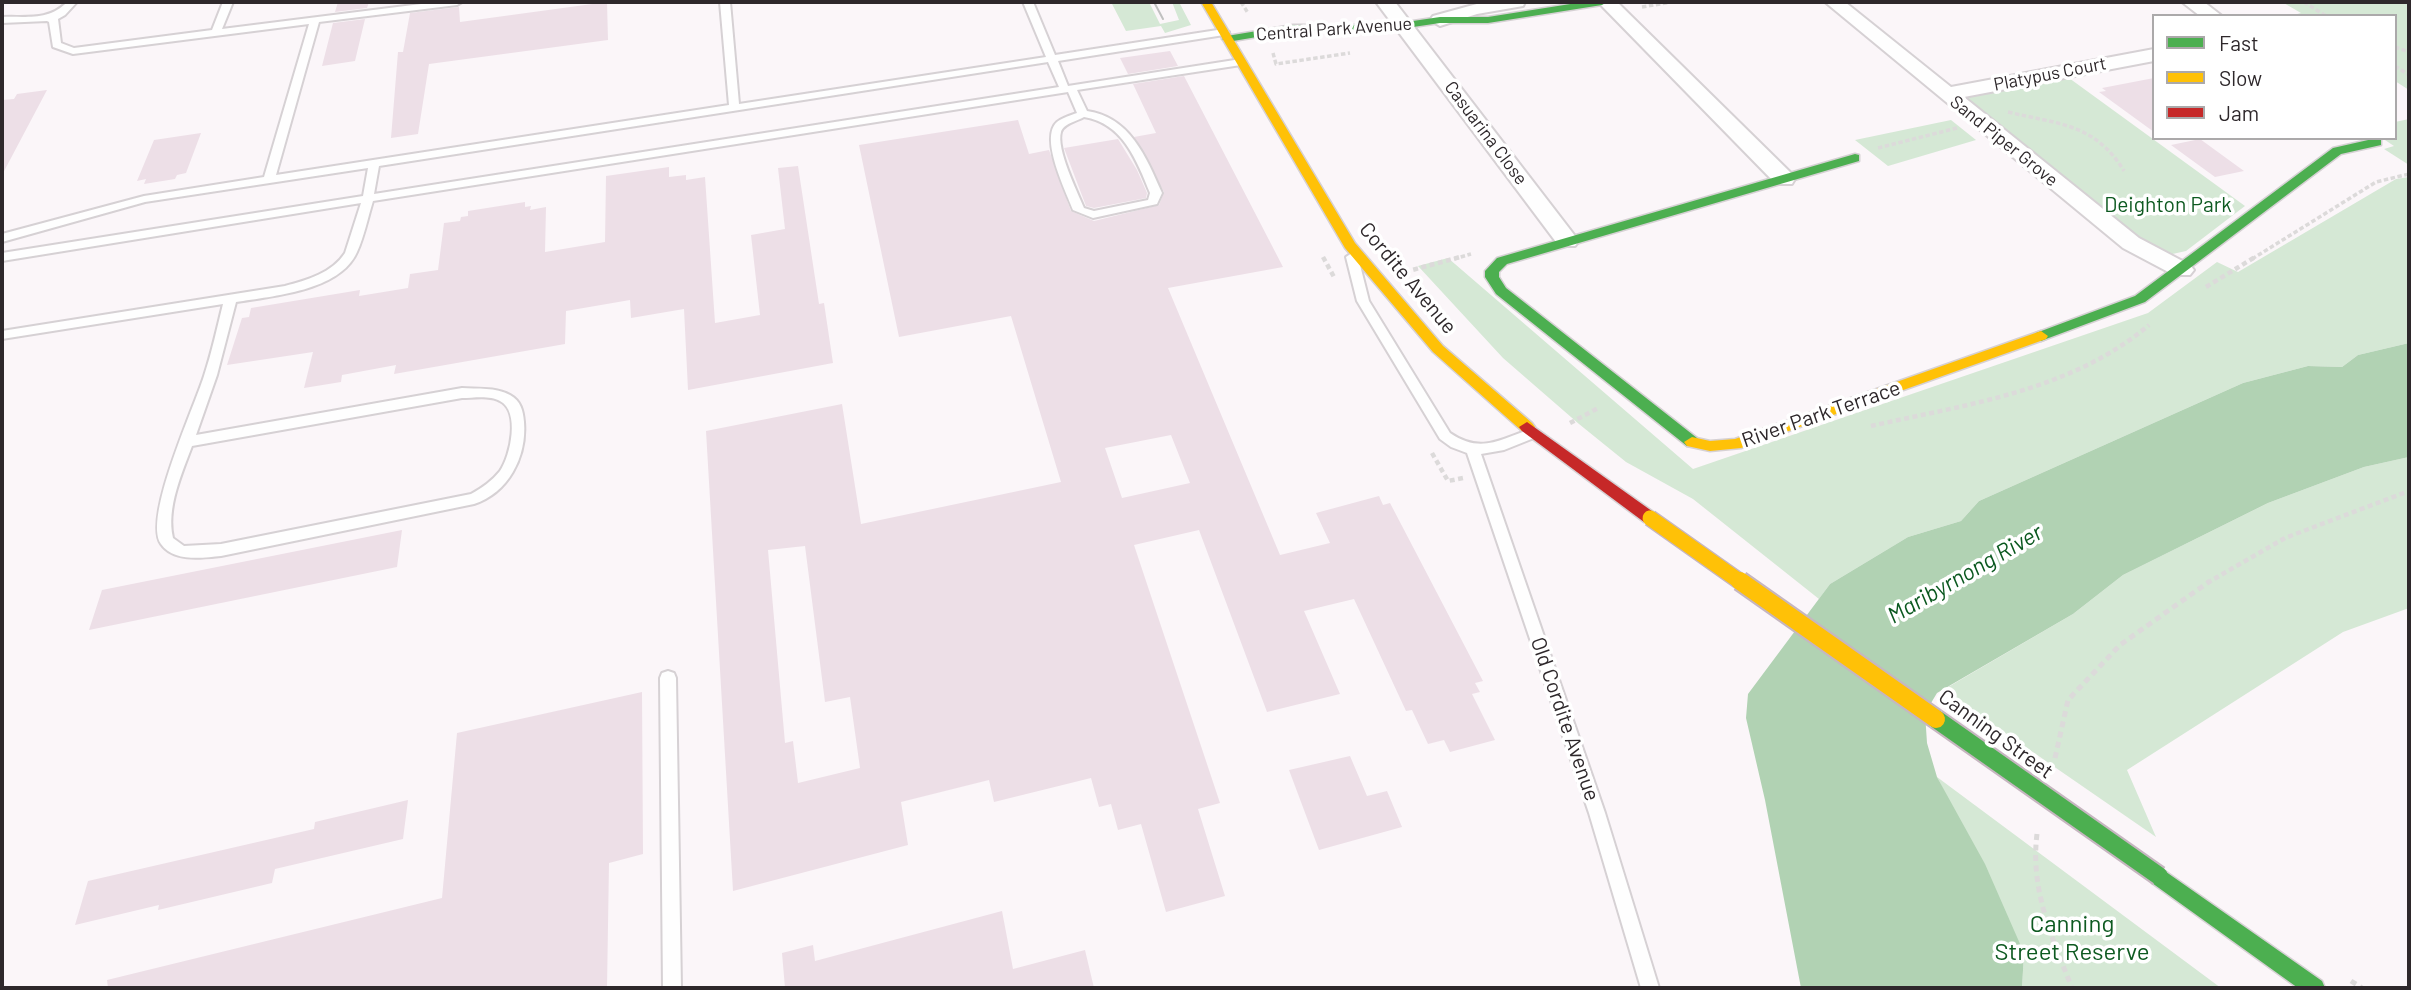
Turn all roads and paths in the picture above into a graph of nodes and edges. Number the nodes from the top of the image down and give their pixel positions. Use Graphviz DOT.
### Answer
graph roads {
  1 [pos="72,2"];
  2 [pos="228,2"];
  3 [pos="457,2"];
  4 [pos="725,2"];
  5 [pos="1028,2"];
  6 [pos="1206,2"];
  7 [pos="1241,2"];
  8 [pos="1385,2"];
  9 [pos="1516,2"];
  10 [pos="1604,2"];
  11 [pos="1834,2"];
  12 [pos="2191,2"];
  13 [pos="2304,2"];
  14 [pos="2210,14"];
  15 [pos="2323,14"];
  16 [pos="1250,16"];
  17 [pos="51,19"];
  18 [pos="2,20"];
  19 [pos="315,20"];
  20 [pos="1440,20"];
  21 [pos="1404,26"];
  22 [pos="216,33"];
  23 [pos="1226,35"];
  24 [pos="2152,55"];
  25 [pos="1051,58"];
  26 [pos="1241,62"];
  27 [pos="1068,88"];
  28 [pos="1946,94"];
  29 [pos="734,109"];
  30 [pos="1997,110"];
  31 [pos="1083,114"];
  32 [pos="1964,126"];
  33 [pos="2374,140"];
  34 [pos="1862,157"];
  35 [pos="374,163"];
  36 [pos="2124,171"];
  37 [pos="2409,174"];
  38 [pos="1784,178"];
  39 [pos="269,179"];
  40 [pos="368,198"];
  41 [pos="2,238"];
  42 [pos="1567,241"];
  43 [pos="1350,245"];
  44 [pos="1481,251"];
  45 [pos="2262,253"];
  46 [pos="2,257"];
  47 [pos="2182,270"];
  48 [pos="1407,281"];
  49 [pos="231,298"];
  50 [pos="2,335"];
  51 [pos="1534,433"];
  52 [pos="186,442"];
  53 [pos="1473,452"];
  54 [pos="2409,491"];
  55 [pos="1650,518"];
  56 [pos="668,678"];
  57 [pos="2054,764"];
  58 [pos="2040,824"];
  59 [pos="672,988"];
  60 [pos="1650,988"];
  61 [pos="2072,988"];
  62 [pos="2315,988"];
  1 -- 17 [label="lane"];
  2 -- 22 [label="lane"];
  3 -- 19 [label="lane"];
  4 -- 29 [label="lane"];
  5 -- 25 [label="lane"];
  6 -- 23 [label="street, Cordite Avenue"];
  7 -- 16 [label="path"];
  8 -- 21 [label="street, Casuarina Close"];
  9 -- 20 [label="street, Central Park Avenue"];
  10 -- 20 [label="street, Central Park Avenue"];
  10 -- 38 [label="street"];
  11 -- 28 [label="street, Sand Piper Grove"];
  12 -- 14 [label="street"];
  13 -- 15 [label="path"];
  17 -- 18 [label="lane"];
  17 -- 22 [label="lane"];
  19 -- 22 [label="lane"];
  19 -- 39 [label="lane"];
  20 -- 21 [label="street, Central Park Avenue"];
  21 -- 23 [label="street, Central Park Avenue"];
  21 -- 42 [label="street, Casuarina Close"];
  23 -- 25 [label="lane"];
  23 -- 26 [label="street, Cordite Avenue"];
  24 -- 28 [label="street, Platypus Court"];
  25 -- 27 [label="lane"];
  25 -- 29 [label="lane"];
  26 -- 27 [label="lane"];
  26 -- 43 [label="street, Cordite Avenue"];
  27 -- 31 [label="lane"];
  27 -- 40 [label="lane"];
  28 -- 47 [label="street, Sand Piper Grove"];
  29 -- 35 [label="lane"];
  30 -- 36 [label="path"];
  31 -- 31 [label="lane"];
  32 -- 34 [label="path"];
  33 -- 47 [label="street, River Park Terrace"];
  34 -- 38 [label="street, River Park Terrace"];
  35 -- 39 [label="lane"];
  35 -- 40 [label="lane"];
  37 -- 45 [label="path"];
  38 -- 42 [label="street, River Park Terrace"];
  39 -- 41 [label="lane"];
  40 -- 46 [label="lane"];
  40 -- 49 [label="lane"];
  42 -- 47 [label="street, River Park Terrace"];
  43 -- 51 [label="street, Cordite Avenue"];
  43 -- 53 [label="lane"];
  44 -- 48 [label="path"];
  49 -- 50 [label="lane"];
  49 -- 52 [label="lane"];
  51 -- 53 [label="lane"];
  51 -- 55 [label="street, Cordite Avenue"];
  52 -- 52 [label="lane"];
  53 -- 60 [label="lane, Old Cordite Avenue"];
  54 -- 57 [label="path"];
  55 -- 62 [label="street, Canning Street, bridge"];
  56 -- 59 [label="lane"];
  58 -- 61 [label="path"];
}
